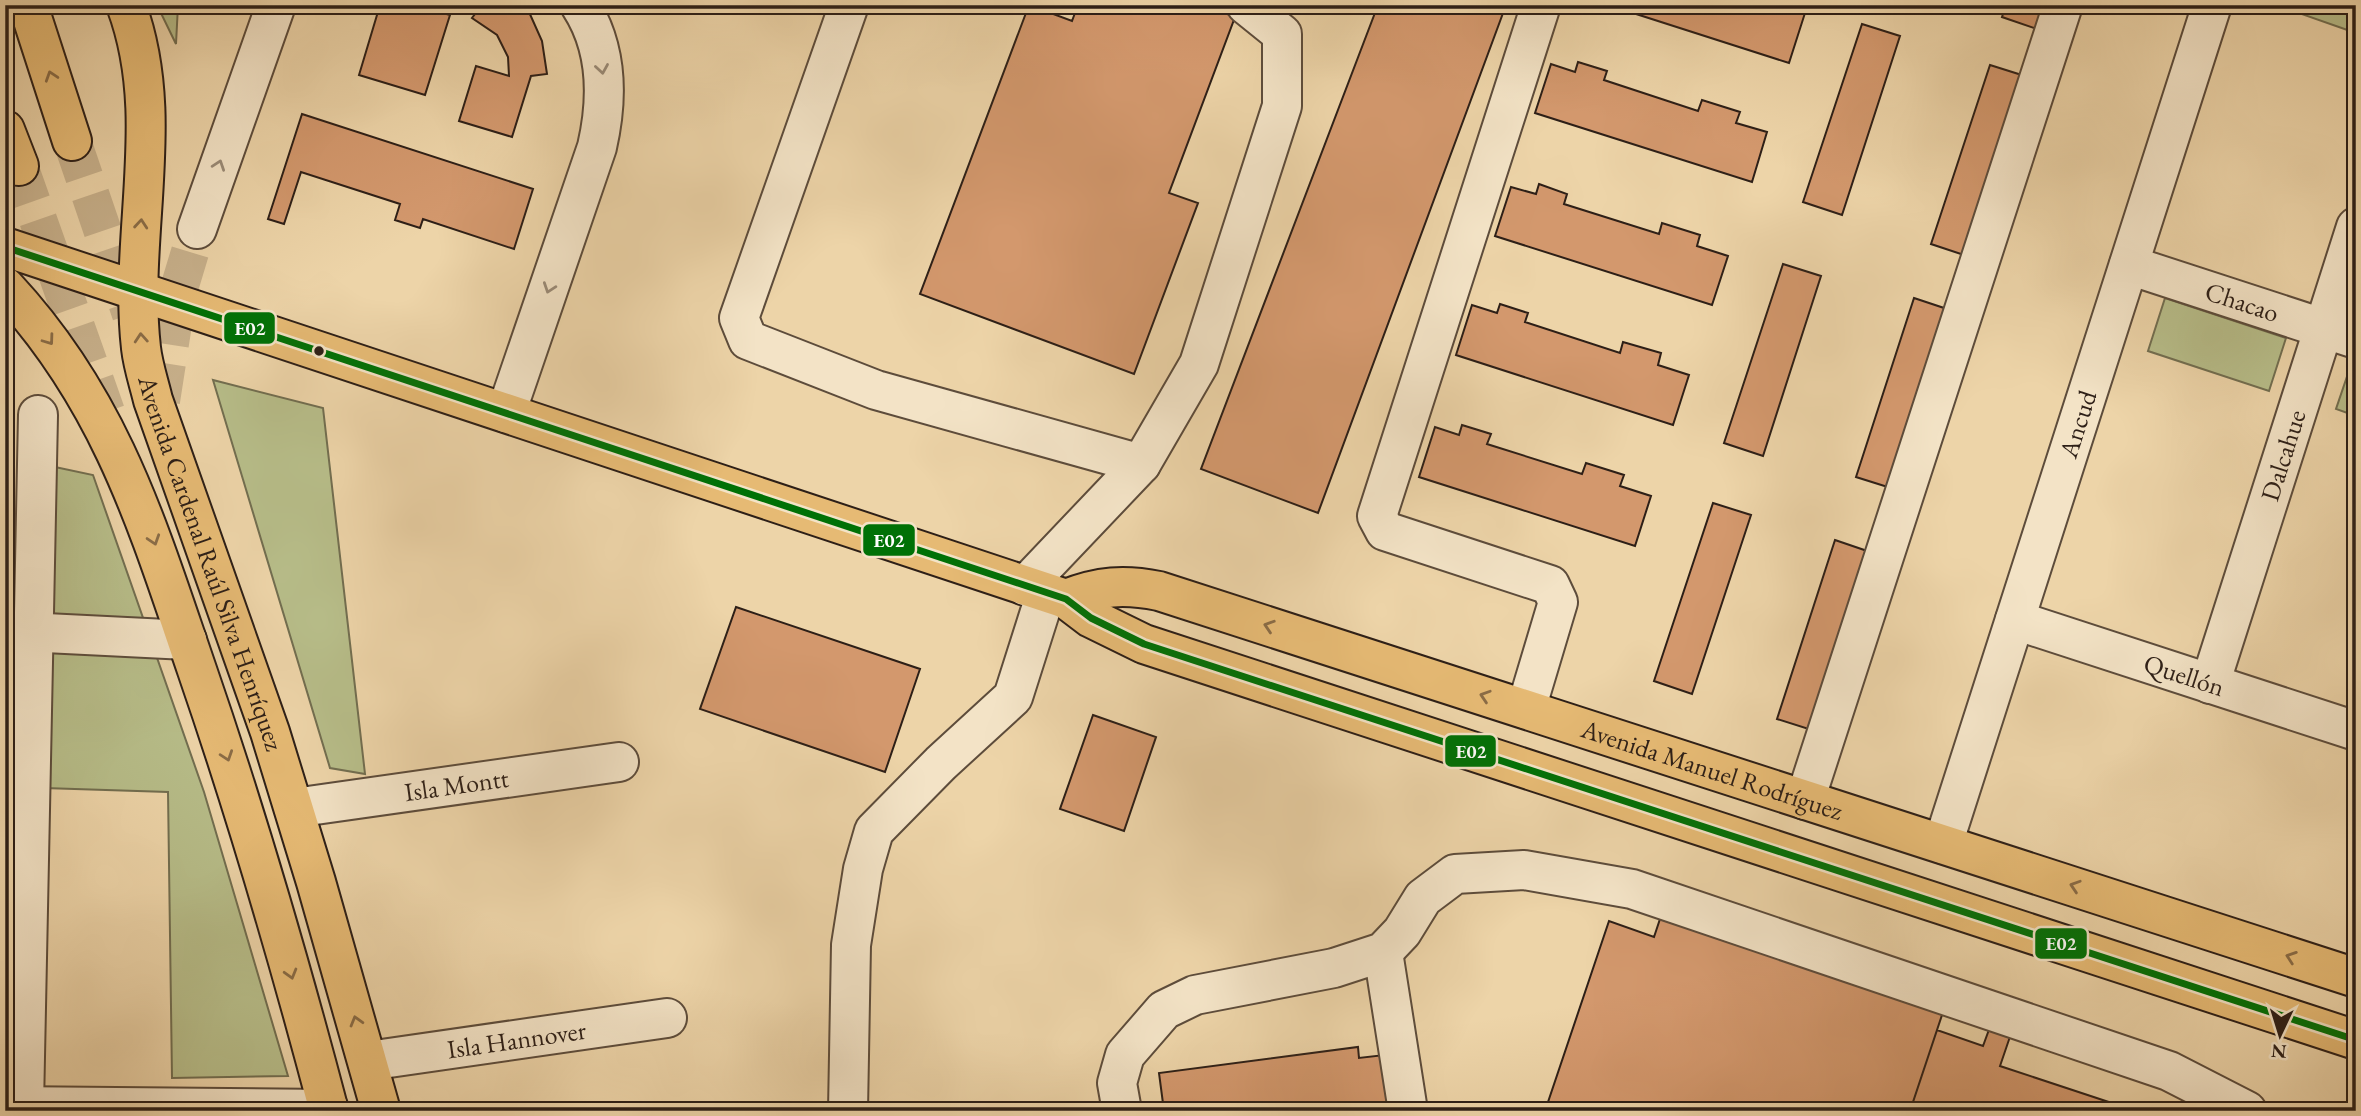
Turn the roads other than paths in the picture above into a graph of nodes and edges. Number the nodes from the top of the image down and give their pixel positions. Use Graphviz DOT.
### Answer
graph roads {
  1 [pos="27,5"];
  2 [pos="126,5"];
  3 [pos="276,5"];
  4 [pos="580,5"];
  5 [pos="849,5"];
  6 [pos="1246,5"];
  7 [pos="1541,5"];
  8 [pos="2063,5"];
  9 [pos="2212,5"];
  10 [pos="5,130"];
  11 [pos="72,141"];
  12 [pos="19,166"];
  13 [pos="2356,227"];
  14 [pos="197,229"];
  15 [pos="5,247"];
  16 [pos="2129,265"];
  17 [pos="5,287"];
  18 [pos="139,292"];
  19 [pos="2340,334"];
  20 [pos="506,413"];
  21 [pos="37,415"];
  22 [pos="1141,464"];
  23 [pos="1046,593"];
  24 [pos="2015,620"];
  25 [pos="19,631"];
  26 [pos="187,640"];
  27 [pos="2210,684"];
  28 [pos="1526,709"];
  29 [pos="2356,731"];
  30 [pos="1658,752"];
  31 [pos="619,762"];
  32 [pos="1599,793"];
  33 [pos="1805,800"];
  34 [pos="294,808"];
  35 [pos="1934,841"];
  36 [pos="1864,880"];
  37 [pos="2231,936"];
  38 [pos="1383,953"];
  39 [pos="2356,978"];
  40 [pos="2175,981"];
  41 [pos="667,1018"];
  42 [pos="2356,1040"];
  43 [pos="368,1061"];
  44 [pos="15,1106"];
  45 [pos="329,1110"];
  46 [pos="381,1111"];
  47 [pos="848,1111"];
  48 [pos="1122,1111"];
  49 [pos="1408,1111"];
  50 [pos="2247,1111"];
  11 -- 1 [label="main road, one-way"];
  18 -- 2 [label="main road, Avenida Cardenal Raúl Silva Henríquez, one-way"];
  14 -- 3 [label="street, one-way"];
  4 -- 20 [label="street, one-way"];
  5 -- 22 [label="street"];
  6 -- 22 [label="street"];
  7 -- 28 [label="street"];
  8 -- 33 [label="street"];
  9 -- 16 [label="street, Ancud"];
  10 -- 12 [label="main road"];
  13 -- 19 [label="street, Dalcahue"];
  15 -- 18 [label="main road"];
  16 -- 19 [label="street, Chacao"];
  16 -- 24 [label="street, Ancud"];
  17 -- 26 [label="main road, Avenida Cardenal Raúl Silva Henríquez, one-way"];
  18 -- 20 [label="main road"];
  34 -- 18 [label="main road, Avenida Cardenal Raúl Silva Henríquez, one-way"];
  19 -- 27 [label="street, Dalcahue"];
  20 -- 23 [label="main road"];
  21 -- 25 [label="street"];
  22 -- 23 [label="street"];
  28 -- 23 [label="main road, Avenida Manuel Rodríguez, one-way"];
  23 -- 32 [label="main road"];
  23 -- 47 [label="street"];
  24 -- 27 [label="street, Quellón"];
  24 -- 35 [label="street, Ancud"];
  25 -- 26 [label="street"];
  25 -- 44 [label="street"];
  26 -- 45 [label="main road, Avenida Cardenal Raúl Silva Henríquez, one-way"];
  27 -- 29 [label="street, Quellón"];
  28 -- 30 [label="main road, Avenida Manuel Rodríguez"];
  30 -- 32 [label="main road"];
  30 -- 33 [label="main road, Avenida Manuel Rodríguez"];
  31 -- 34 [label="street, Isla Montt"];
  32 -- 36 [label="main road"];
  33 -- 35 [label="main road, Avenida Manuel Rodríguez"];
  43 -- 34 [label="main road, Avenida Cardenal Raúl Silva Henríquez, one-way"];
  35 -- 36 [label="main road"];
  37 -- 35 [label="main road, Avenida Manuel Rodríguez, one-way"];
  36 -- 40 [label="main road"];
  39 -- 37 [label="main road, Avenida Manuel Rodríguez, one-way"];
  37 -- 40 [label="main road"];
  38 -- 48 [label="street"];
  38 -- 49 [label="street"];
  38 -- 50 [label="street"];
  40 -- 42 [label="main road"];
  41 -- 43 [label="street, Isla Hannover"];
  43 -- 46 [label="main road, Avenida Cardenal Raúl Silva Henríquez"];
  44 -- 45 [label="street"];
}
